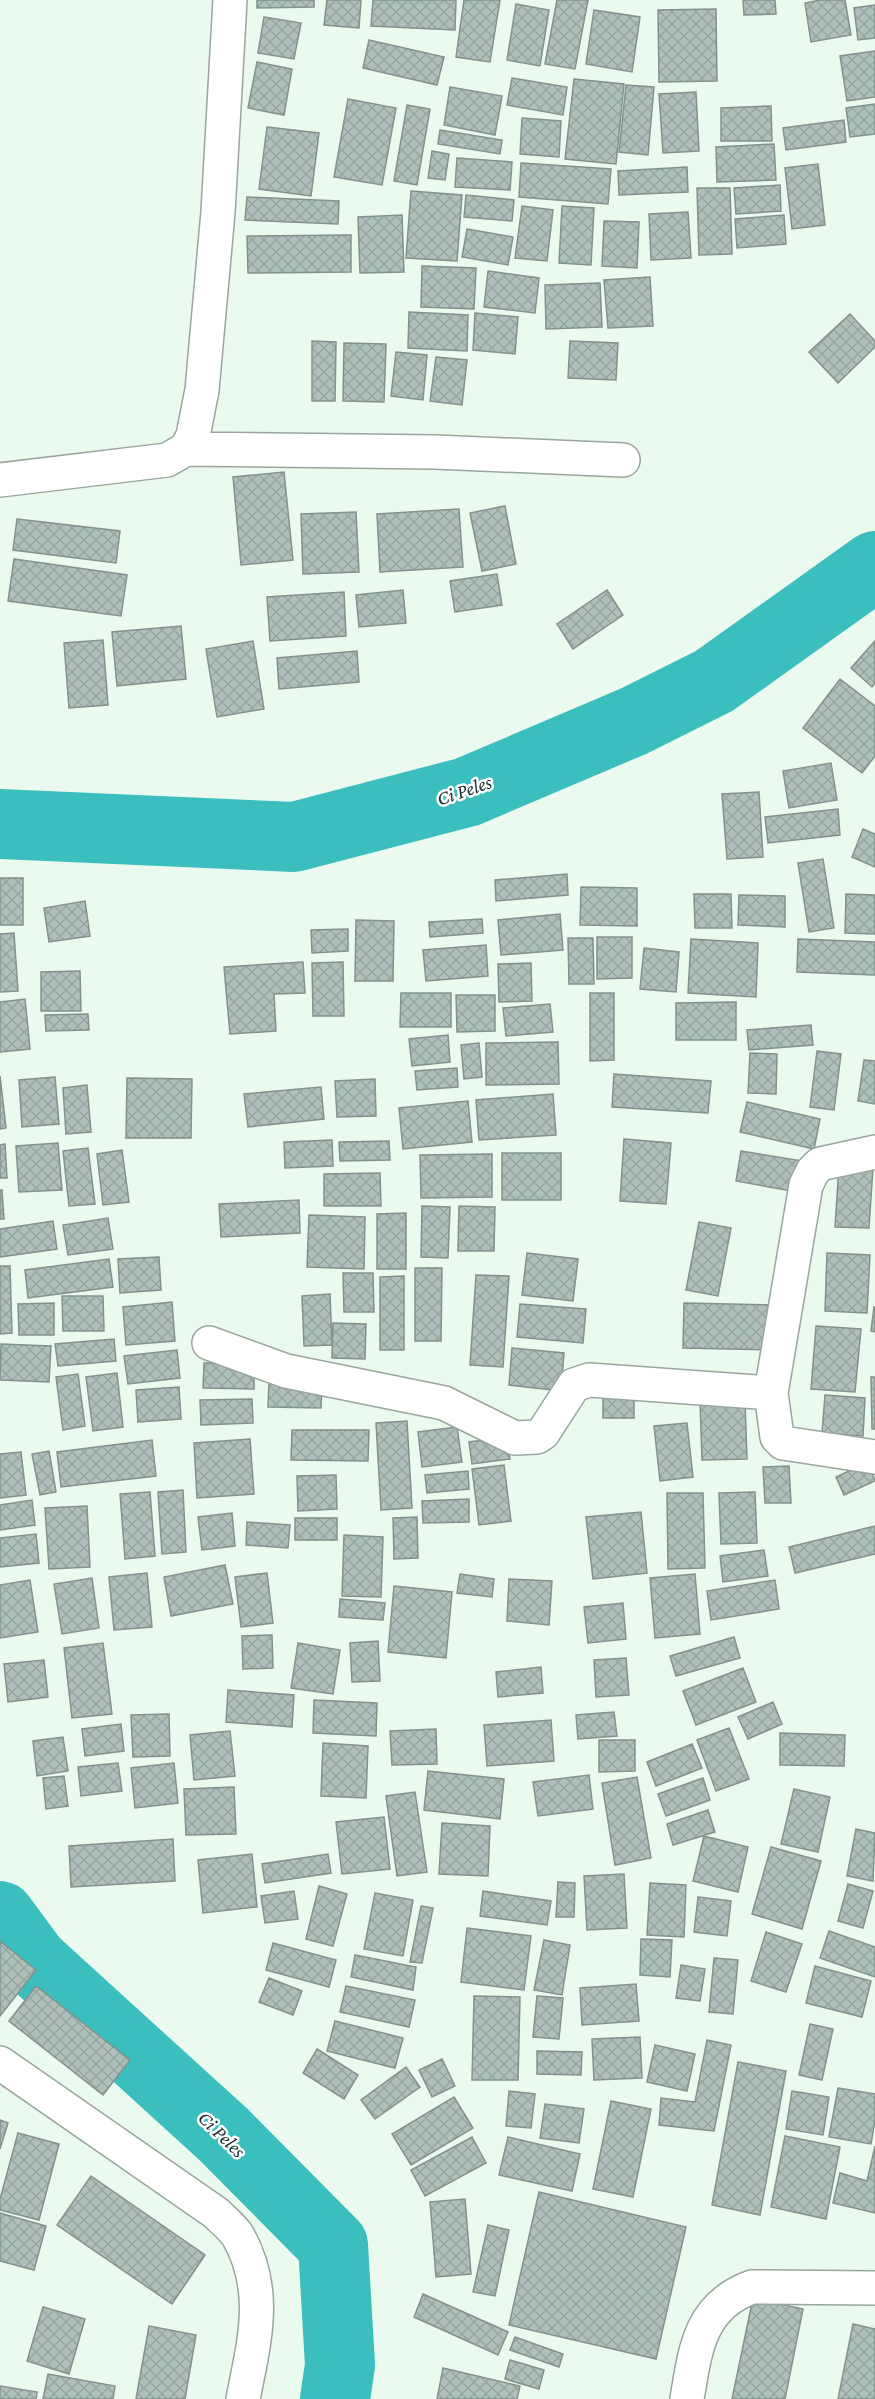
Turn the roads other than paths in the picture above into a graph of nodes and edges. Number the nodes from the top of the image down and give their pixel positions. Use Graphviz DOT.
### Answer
graph roads {
  1 [pos="230,0"];
  2 [pos="186,449"];
  3 [pos="623,460"];
  4 [pos="0,480"];
  5 [pos="875,1152"];
  6 [pos="209,1342"];
  7 [pos="771,1393"];
  8 [pos="875,1456"];
  9 [pos="0,2063"];
  10 [pos="875,2288"];
  11 [pos="243,2399"];
  12 [pos="687,2399"];
  1 -- 2 [label="street"];
  2 -- 3 [label="street"];
  2 -- 4 [label="street"];
  5 -- 7 [label="street"];
  6 -- 7 [label="street"];
  7 -- 8 [label="street"];
  9 -- 11 [label="street"];
  10 -- 12 [label="street"];
}
